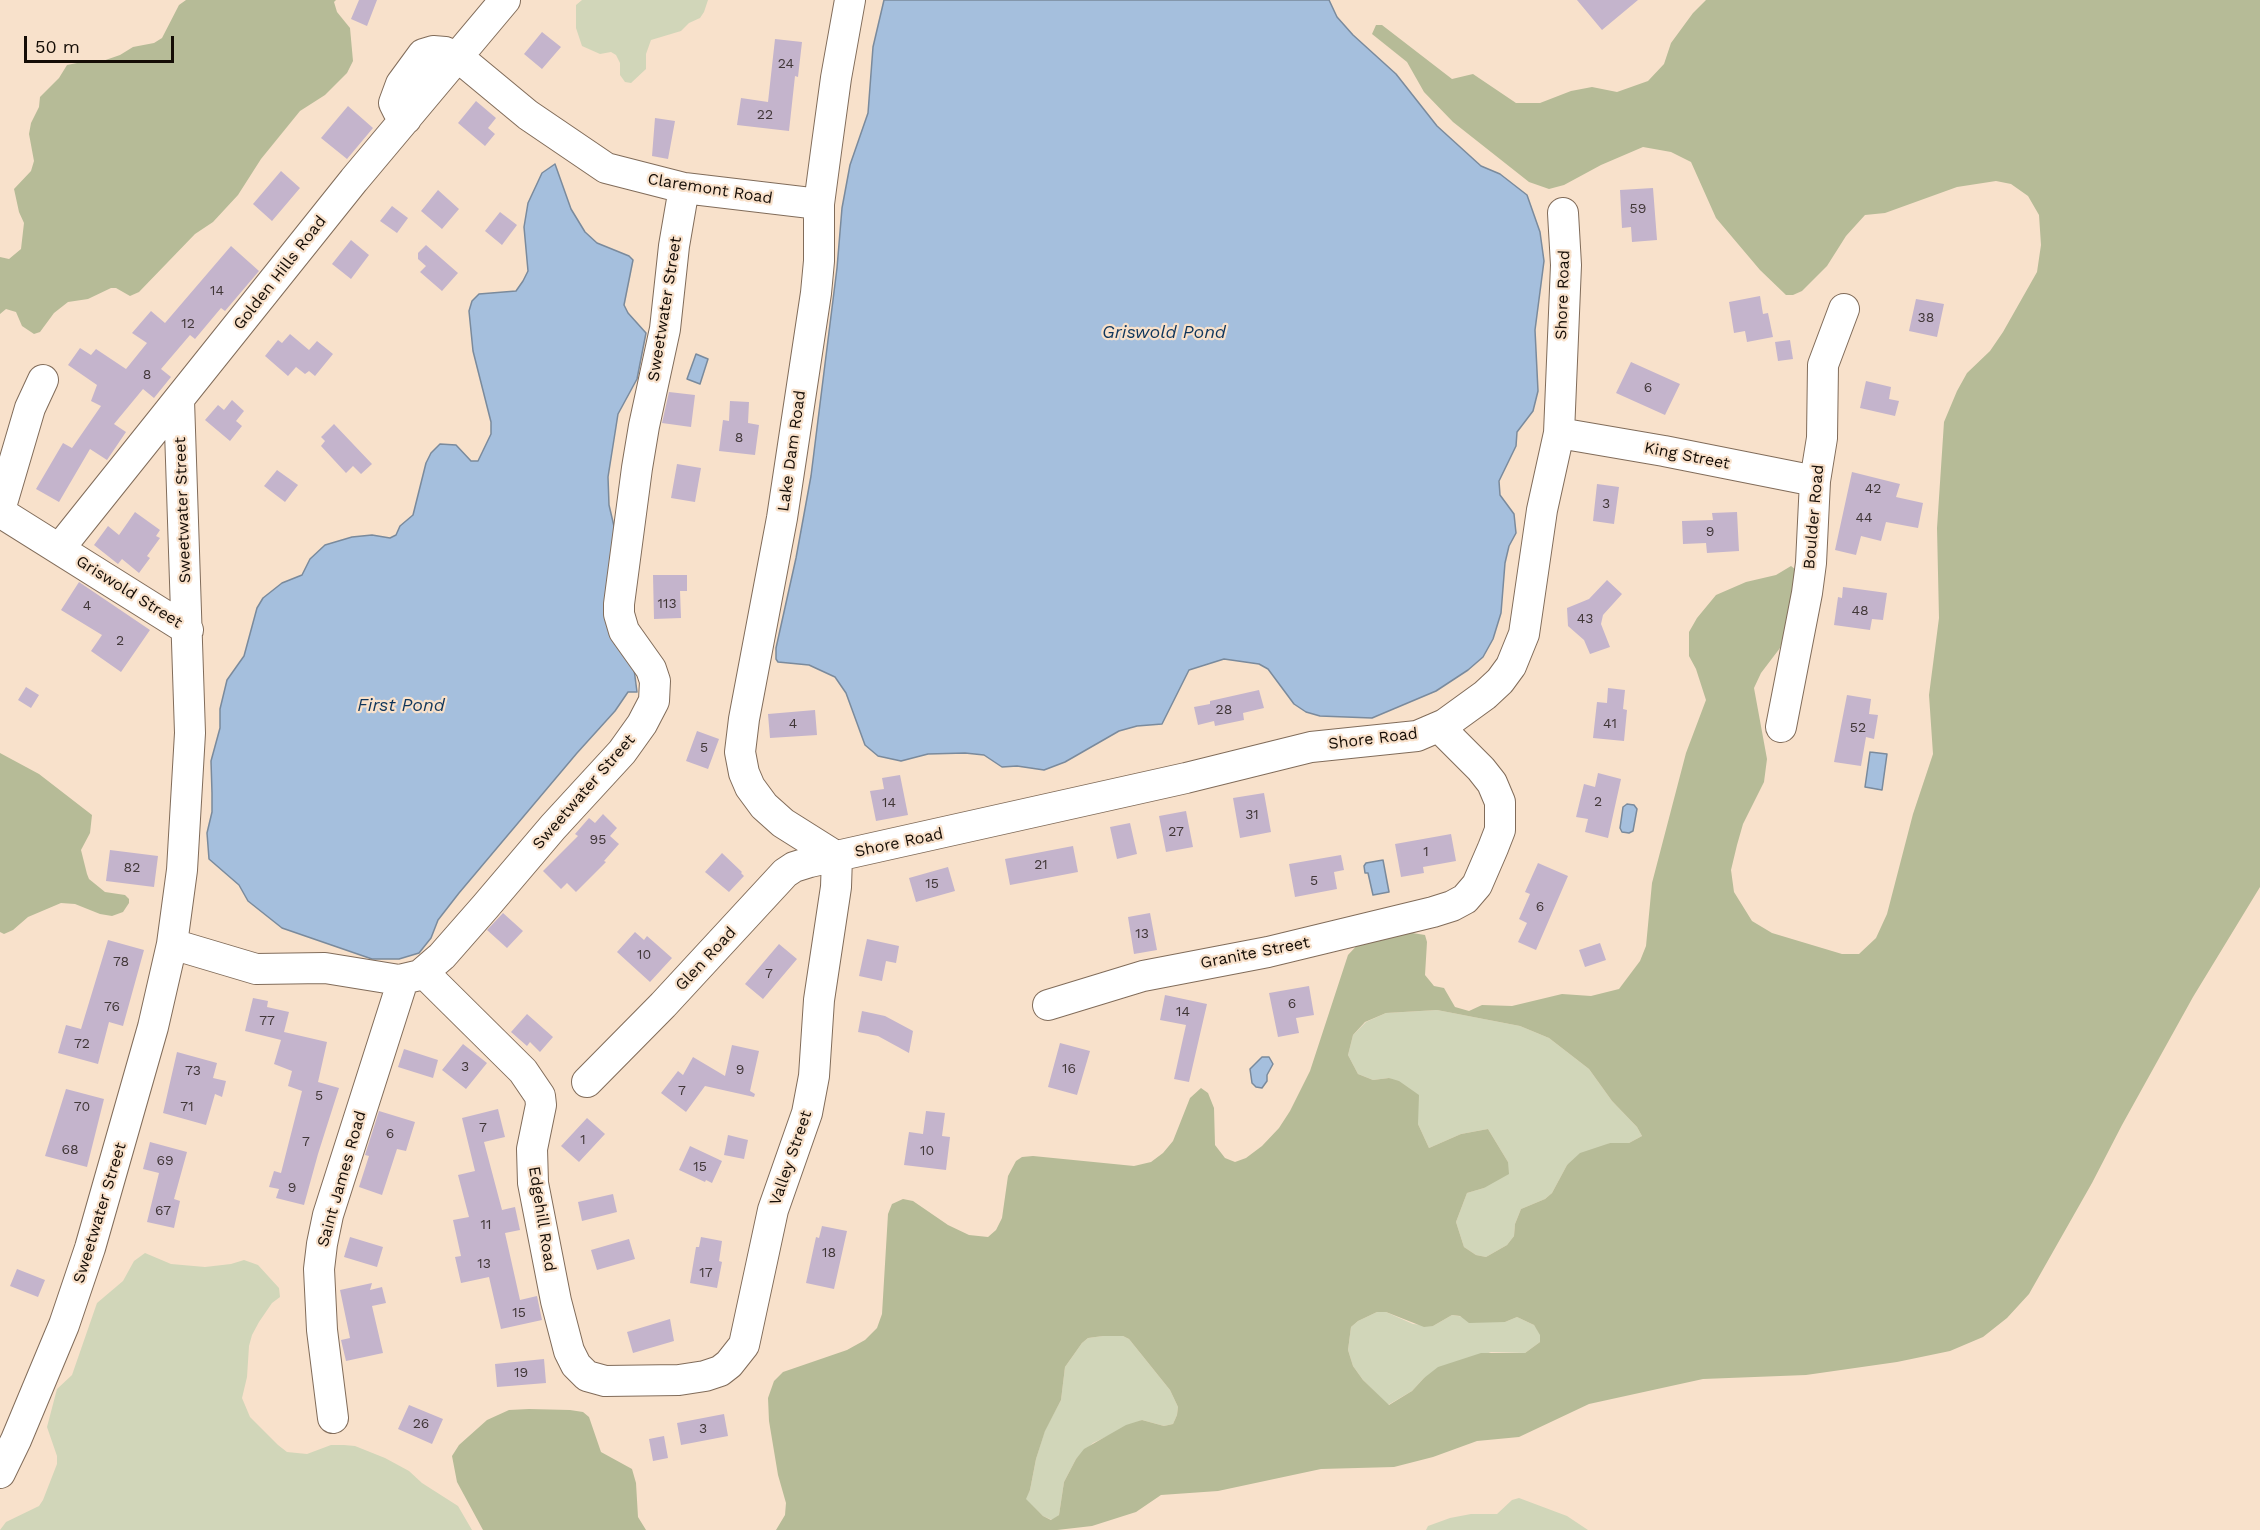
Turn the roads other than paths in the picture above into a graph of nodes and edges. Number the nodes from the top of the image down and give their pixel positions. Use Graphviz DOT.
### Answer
graph roads {
  1 [pos="505,0"];
  2 [pos="850,0"];
  3 [pos="459,57"];
  4 [pos="684,188"];
  5 [pos="819,204"];
  6 [pos="1563,213"];
  7 [pos="1844,309"];
  8 [pos="43,380"];
  9 [pos="179,400"];
  10 [pos="1559,433"];
  11 [pos="1815,481"];
  12 [pos="0,511"];
  13 [pos="64,552"];
  14 [pos="188,630"];
  15 [pos="1439,727"];
  16 [pos="1781,727"];
  17 [pos="837,857"];
  18 [pos="172,944"];
  19 [pos="414,977"];
  20 [pos="1048,1005"];
  21 [pos="587,1082"];
  22 [pos="714,1373"];
  23 [pos="333,1418"];
  24 [pos="0,1473"];
  1 -- 3 [label="street, Golden Hills Road"];
  2 -- 5 [label="street, Lake Dam Road"];
  3 -- 4 [label="street, Claremont Road"];
  3 -- 9 [label="street, Golden Hills Road"];
  4 -- 5 [label="street, Claremont Road"];
  4 -- 19 [label="street, Sweetwater Street"];
  5 -- 17 [label="street, Lake Dam Road"];
  6 -- 10 [label="street, Shore Road"];
  7 -- 11 [label="street, Boulder Road"];
  8 -- 12 [label="street"];
  9 -- 13 [label="street, Golden Hills Road"];
  9 -- 14 [label="street, Sweetwater Street"];
  10 -- 11 [label="street, King Street"];
  10 -- 15 [label="street, Shore Road"];
  11 -- 16 [label="street, Boulder Road"];
  12 -- 13 [label="street, Griswold Street"];
  13 -- 14 [label="street, Griswold Street"];
  14 -- 18 [label="street, Sweetwater Street"];
  15 -- 17 [label="street, Shore Road"];
  15 -- 20 [label="street, Granite Street"];
  17 -- 21 [label="street, Glen Road"];
  17 -- 22 [label="street, Valley Street"];
  18 -- 19 [label="street"];
  18 -- 24 [label="street, Sweetwater Street"];
  19 -- 22 [label="street, Edgehill Road"];
  19 -- 23 [label="street, Saint James Road"];
}
